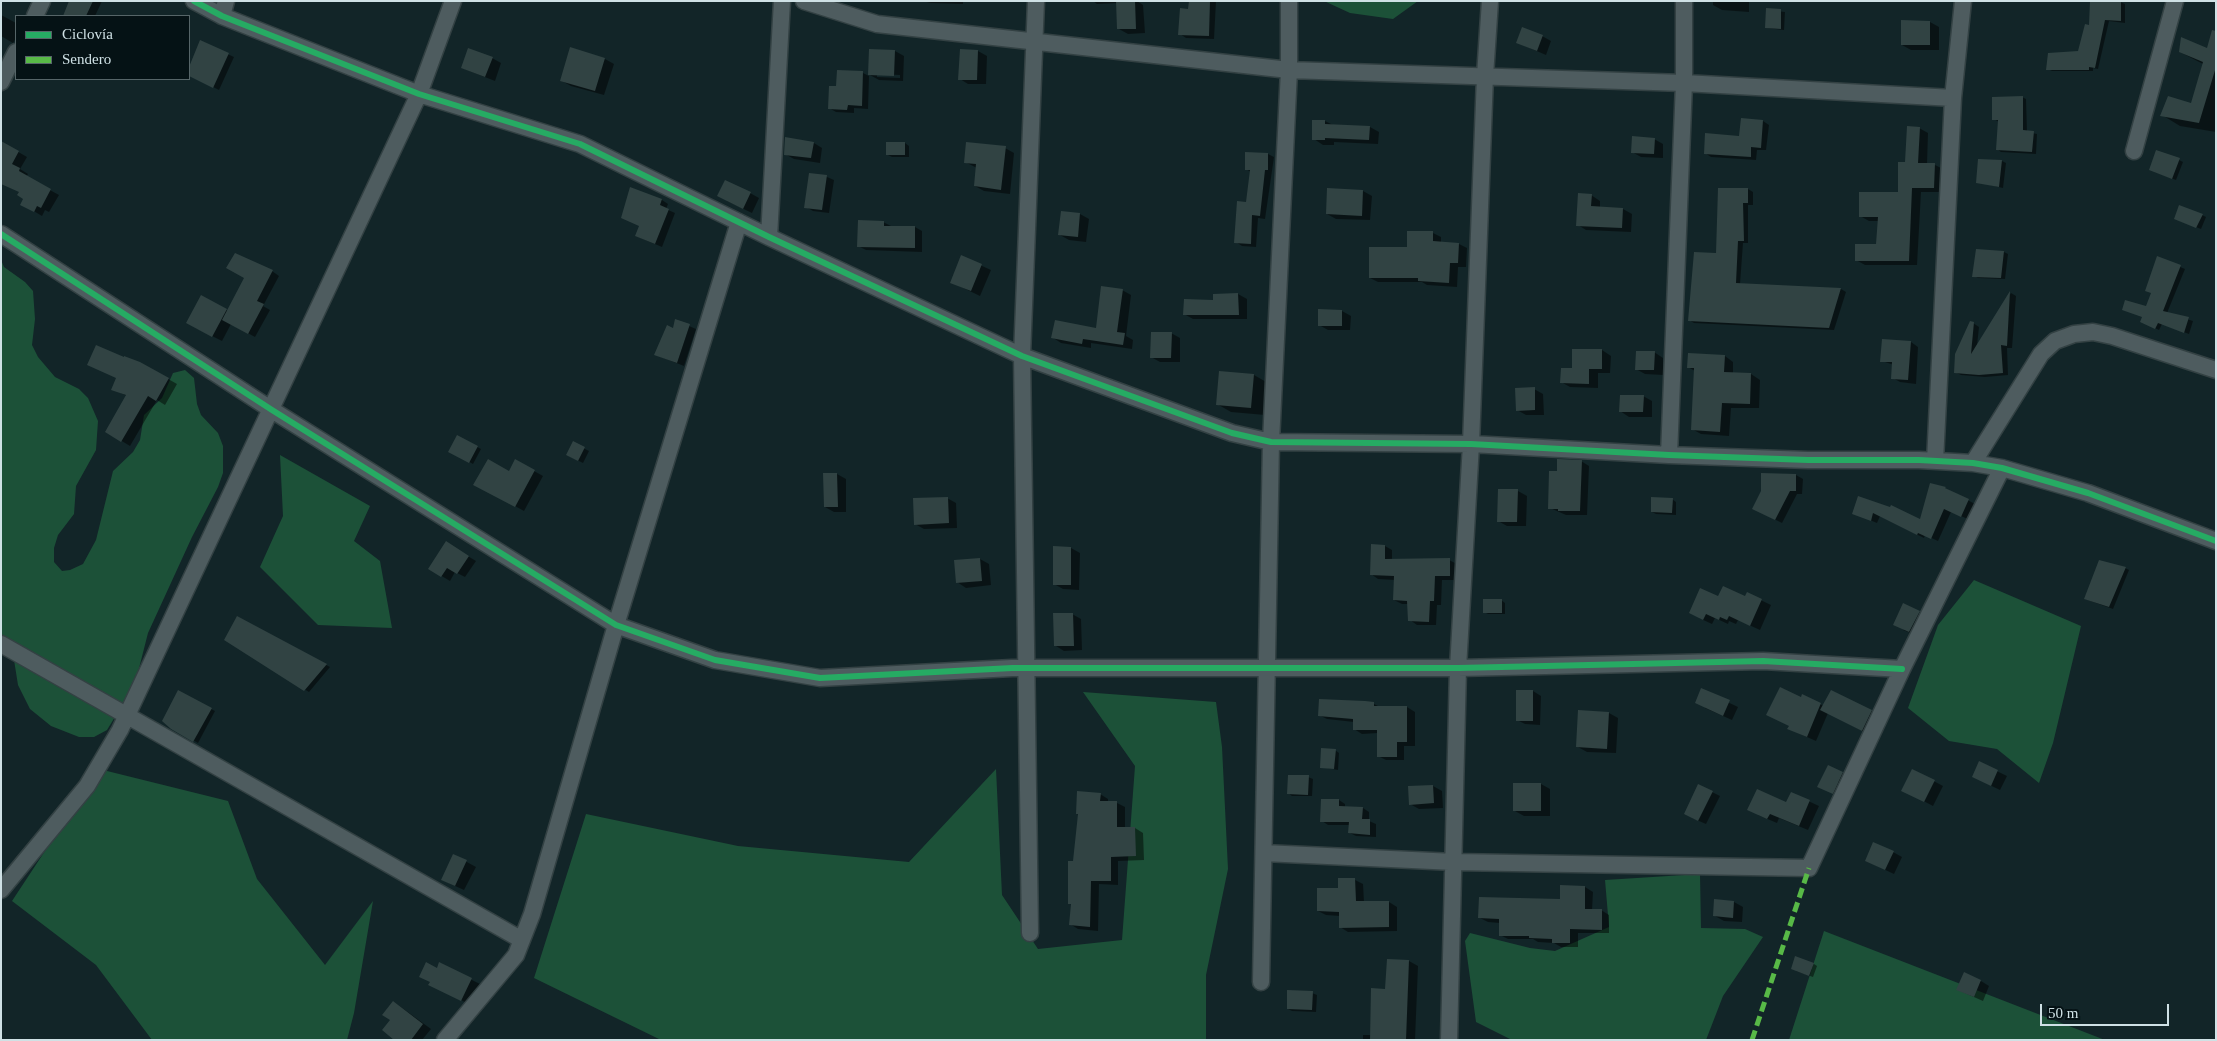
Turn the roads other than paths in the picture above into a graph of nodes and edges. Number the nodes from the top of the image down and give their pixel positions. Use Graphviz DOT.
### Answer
graph roads {
  1 [pos="42,1"];
  2 [pos="194,1"];
  3 [pos="453,1"];
  4 [pos="782,1"];
  5 [pos="804,1"];
  6 [pos="1036,1"];
  7 [pos="1289,1"];
  8 [pos="1490,1"];
  9 [pos="1684,1"];
  10 [pos="1963,1"];
  11 [pos="2175,1"];
  12 [pos="224,8"];
  13 [pos="35,15"];
  14 [pos="1034,42"];
  15 [pos="15,54"];
  16 [pos="1289,70"];
  17 [pos="1484,76"];
  18 [pos="1,82"];
  19 [pos="1684,83"];
  20 [pos="419,94"];
  21 [pos="1952,98"];
  22 [pos="2134,151"];
  23 [pos="739,222"];
  24 [pos="1,234"];
  25 [pos="769,237"];
  26 [pos="1022,356"];
  27 [pos="2216,370"];
  28 [pos="272,410"];
  29 [pos="1271,442"];
  30 [pos="1471,444"];
  31 [pos="1669,455"];
  32 [pos="1935,461"];
  33 [pos="1973,463"];
  34 [pos="2002,468"];
  35 [pos="2216,542"];
  36 [pos="616,625"];
  37 [pos="1,644"];
  38 [pos="1026,668"];
  39 [pos="1268,668"];
  40 [pos="1458,668"];
  41 [pos="1902,669"];
  42 [pos="127,715"];
  43 [pos="1264,854"];
  44 [pos="1454,862"];
  45 [pos="1,890"];
  46 [pos="1030,933"];
  47 [pos="522,940"];
  48 [pos="1261,982"];
  49 [pos="445,1040"];
  50 [pos="1449,1040"];
  1 -- 13 [label="street"];
  2 -- 12 [label="street"];
  3 -- 20 [label="street"];
  4 -- 25 [label="street"];
  5 -- 14 [label="street"];
  6 -- 14 [label="street"];
  7 -- 16 [label="street"];
  8 -- 17 [label="street"];
  9 -- 19 [label="street"];
  10 -- 21 [label="street"];
  11 -- 22 [label="street"];
  12 -- 20 [label="street"];
  14 -- 16 [label="street"];
  14 -- 26 [label="street"];
  15 -- 18 [label="street"];
  16 -- 17 [label="street"];
  16 -- 29 [label="street"];
  17 -- 19 [label="street"];
  17 -- 30 [label="street"];
  19 -- 21 [label="street"];
  19 -- 31 [label="street"];
  20 -- 23 [label="street"];
  20 -- 28 [label="street"];
  21 -- 32 [label="street"];
  23 -- 25 [label="street"];
  23 -- 36 [label="street"];
  24 -- 28 [label="street"];
  25 -- 26 [label="street"];
  26 -- 29 [label="street"];
  26 -- 38 [label="street"];
  27 -- 33 [label="street"];
  28 -- 36 [label="street"];
  28 -- 42 [label="street"];
  29 -- 30 [label="street"];
  29 -- 39 [label="street"];
  30 -- 31 [label="street"];
  30 -- 40 [label="street"];
  31 -- 32 [label="street"];
  32 -- 33 [label="street"];
  33 -- 34 [label="street"];
  34 -- 35 [label="street"];
  34 -- 41 [label="street"];
  36 -- 38 [label="street"];
  36 -- 47 [label="street"];
  37 -- 42 [label="street"];
  38 -- 39 [label="street"];
  38 -- 46 [label="street"];
  39 -- 40 [label="street"];
  39 -- 43 [label="street"];
  40 -- 41 [label="street"];
  40 -- 44 [label="street"];
  41 -- 44 [label="street"];
  42 -- 45 [label="street"];
  42 -- 47 [label="street"];
  43 -- 44 [label="street"];
  43 -- 48 [label="street"];
  44 -- 50 [label="street"];
  47 -- 49 [label="street"];
}
